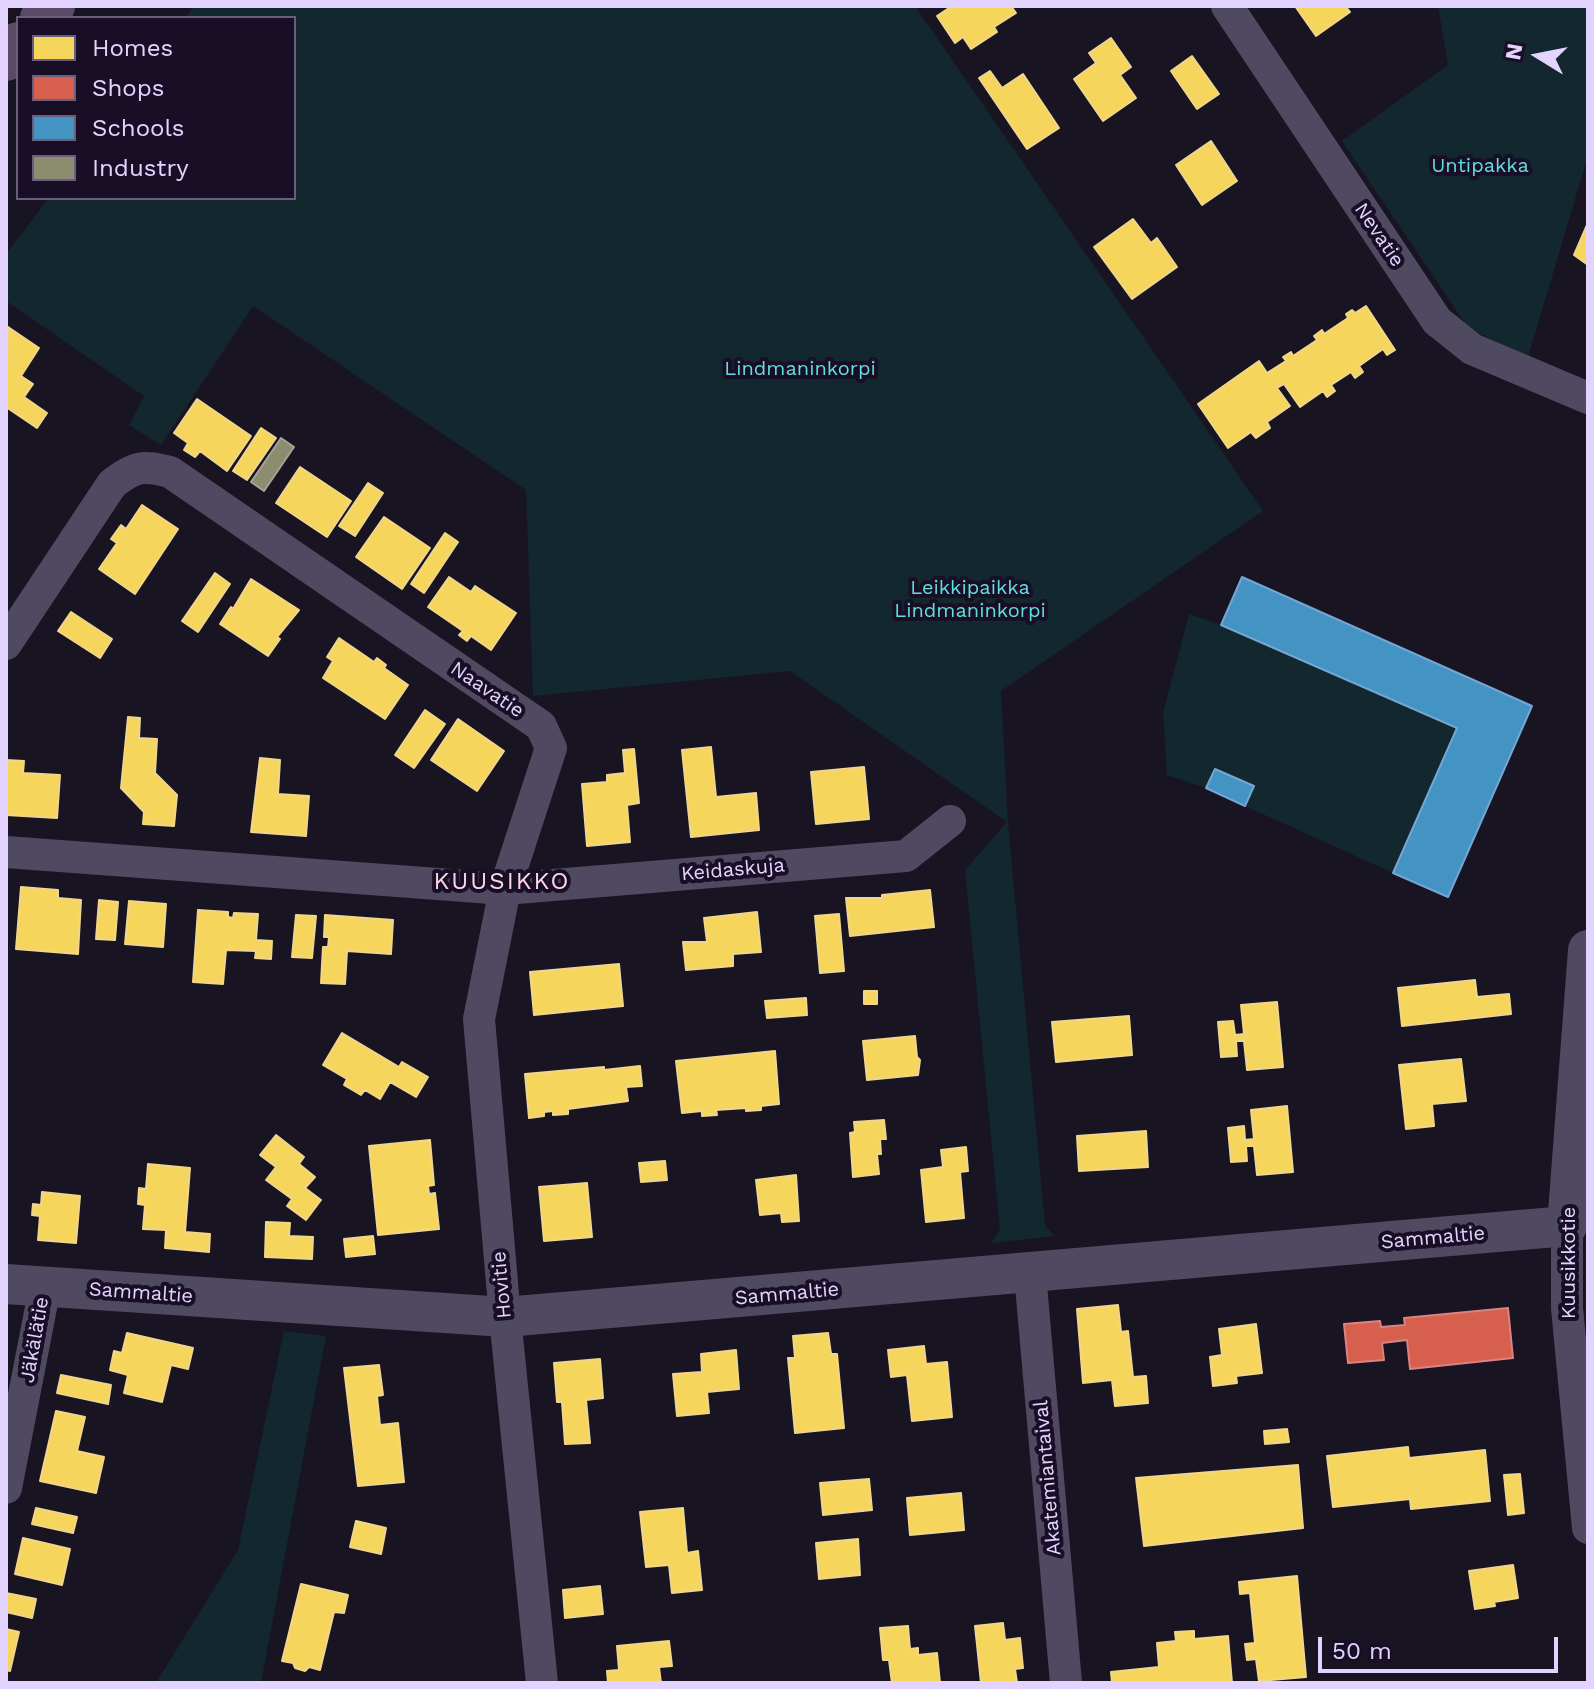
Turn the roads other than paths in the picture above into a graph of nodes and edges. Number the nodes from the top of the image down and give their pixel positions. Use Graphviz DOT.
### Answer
graph roads {
  1 [pos="1227,6"];
  2 [pos="1588,398"];
  3 [pos="6,644"];
  4 [pos="950,821"];
  5 [pos="6,852"];
  6 [pos="505,889"];
  7 [pos="1588,950"];
  8 [pos="1567,1226"];
  9 [pos="1030,1274"];
  10 [pos="25,1286"];
  11 [pos="505,1317"];
  12 [pos="6,1488"];
  13 [pos="1588,1528"];
  14 [pos="542,1683"];
  15 [pos="1066,1683"];
  1 -- 2 [label="street, Nevatie"];
  3 -- 6 [label="street, Naavatie"];
  4 -- 6 [label="street, Keidaskuja"];
  5 -- 6 [label="street"];
  6 -- 11 [label="street, Hovitie"];
  7 -- 8 [label="street, Kuusikkotie"];
  8 -- 9 [label="street, Sammaltie"];
  8 -- 13 [label="street, Kuusikkotie"];
  9 -- 11 [label="street, Sammaltie"];
  9 -- 15 [label="street, Akatemiantaival"];
  10 -- 11 [label="street, Sammaltie"];
  10 -- 12 [label="street, Jäkälätie"];
  11 -- 14 [label="street, Hovitie"];
}
